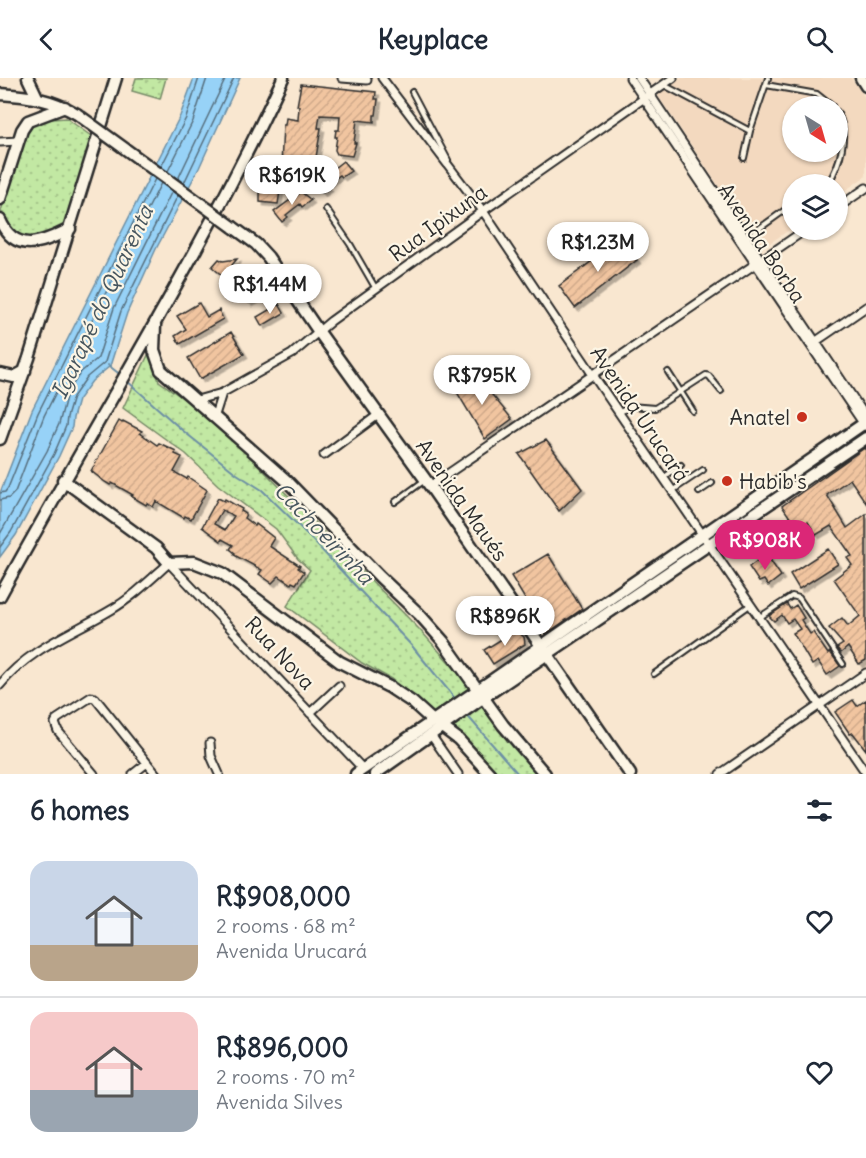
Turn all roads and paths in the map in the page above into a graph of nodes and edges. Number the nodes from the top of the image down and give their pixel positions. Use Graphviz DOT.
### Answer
graph roads {
  1 [pos="28,78"];
  2 [pos="283,78"];
  3 [pos="342,78"];
  4 [pos="382,78"];
  5 [pos="630,78"];
  6 [pos="639,78"];
  7 [pos="673,78"];
  8 [pos="768,78"];
  9 [pos="861,78"];
  10 [pos="114,80"];
  11 [pos="367,80"];
  12 [pos="663,84"];
  13 [pos="766,85"];
  14 [pos="866,86"];
  15 [pos="412,92"];
  16 [pos="0,94"];
  17 [pos="647,96"];
  18 [pos="820,96"];
  19 [pos="37,97"];
  20 [pos="65,107"];
  21 [pos="750,131"];
  22 [pos="18,141"];
  23 [pos="0,142"];
  24 [pos="744,158"];
  25 [pos="455,174"];
  26 [pos="866,188"];
  27 [pos="0,199"];
  28 [pos="848,200"];
  29 [pos="326,209"];
  30 [pos="483,211"];
  31 [pos="782,212"];
  32 [pos="0,220"];
  33 [pos="70,230"];
  34 [pos="746,238"];
  35 [pos="790,240"];
  36 [pos="758,261"];
  37 [pos="376,289"];
  38 [pos="866,307"];
  39 [pos="155,325"];
  40 [pos="319,332"];
  41 [pos="815,342"];
  42 [pos="25,371"];
  43 [pos="668,372"];
  44 [pos="1,374"];
  45 [pos="592,375"];
  46 [pos="680,391"];
  47 [pos="721,391"];
  48 [pos="222,393"];
  49 [pos="197,400"];
  50 [pos="693,411"];
  51 [pos="619,413"];
  52 [pos="215,415"];
  53 [pos="378,415"];
  54 [pos="865,422"];
  55 [pos="866,438"];
  56 [pos="0,439"];
  57 [pos="324,455"];
  58 [pos="681,465"];
  59 [pos="703,470"];
  60 [pos="663,478"];
  61 [pos="63,480"];
  62 [pos="427,483"];
  63 [pos="712,483"];
  64 [pos="672,491"];
  65 [pos="699,492"];
  66 [pos="394,502"];
  67 [pos="706,539"];
  68 [pos="169,563"];
  69 [pos="0,597"];
  70 [pos="751,604"];
  71 [pos="760,617"];
  72 [pos="543,650"];
  73 [pos="843,664"];
  74 [pos="866,673"];
  75 [pos="654,674"];
  76 [pos="0,685"];
  77 [pos="339,686"];
  78 [pos="478,695"];
  79 [pos="820,704"];
  80 [pos="310,713"];
  81 [pos="440,722"];
  82 [pos="431,735"];
  83 [pos="210,743"];
  84 [pos="147,763"];
  85 [pos="360,771"];
  86 [pos="866,772"];
  87 [pos="94,774"];
  88 [pos="133,774"];
  89 [pos="156,774"];
  90 [pos="219,774"];
  91 [pos="375,774"];
  92 [pos="458,774"];
  93 [pos="490,774"];
  94 [pos="545,774"];
  95 [pos="630,774"];
  96 [pos="720,774"];
  1 -- 19 [label="street"];
  2 -- 39 [label="street"];
  3 -- 11 [label="street"];
  4 -- 25 [label="street, Avenida Urucará"];
  5 -- 17 [label="street, Avenida Borba"];
  6 -- 17 [label="street, Avenida Borba"];
  7 -- 12 [label="street, Rua Ipixuna"];
  8 -- 13 [label="lane"];
  9 -- 14 [label="street"];
  10 -- 33 [label="street"];
  12 -- 17 [label="street, Rua Ipixuna"];
  12 -- 21 [label="lane"];
  13 -- 18 [label="lane"];
  13 -- 21 [label="lane"];
  15 -- 25 [label="lane"];
  16 -- 19 [label="street, Avenida Maués"];
  17 -- 30 [label="street, Rua Ipixuna"];
  17 -- 34 [label="street, Avenida Borba"];
  17 -- 36 [label="street, Avenida Borba"];
  19 -- 20 [label="street, Avenida Maués"];
  20 -- 22 [label="street"];
  20 -- 40 [label="street, Avenida Maués, bridge"];
  21 -- 24 [label="lane"];
  22 -- 23 [label="street"];
  22 -- 27 [label="street"];
  25 -- 30 [label="street, Avenida Urucará"];
  26 -- 28 [label="street"];
  29 -- 37 [label="lane"];
  30 -- 37 [label="street, Rua Ipixuna"];
  30 -- 45 [label="street, Avenida Urucará"];
  31 -- 34 [label="lane"];
  32 -- 33 [label="street"];
  33 -- 42 [label="street"];
  34 -- 36 [label="street, Avenida Borba"];
  35 -- 36 [label="street"];
  36 -- 41 [label="street, Avenida Borba"];
  36 -- 45 [label="street"];
  36 -- 54 [label="street, Avenida Borba"];
  37 -- 40 [label="street, Rua Ipixuna"];
  38 -- 41 [label="street"];
  39 -- 49 [label="street"];
  39 -- 61 [label="street"];
  40 -- 48 [label="street, Rua Ipixuna"];
  40 -- 53 [label="street, Avenida Maués"];
  41 -- 54 [label="street, Avenida Borba"];
  42 -- 44 [label="street"];
  42 -- 56 [label="street"];
  43 -- 46 [label="lane"];
  45 -- 51 [label="street, Avenida Urucará"];
  45 -- 62 [label="street"];
  46 -- 47 [label="lane"];
  46 -- 50 [label="lane"];
  46 -- 51 [label="lane"];
  48 -- 49 [label="street, Rua Ipixuna"];
  48 -- 52 [label="street"];
  49 -- 52 [label="street"];
  51 -- 60 [label="street, Avenida Urucará"];
  52 -- 78 [label="street"];
  53 -- 57 [label="street"];
  53 -- 62 [label="street, Avenida Maués"];
  54 -- 67 [label="street"];
  55 -- 67 [label="street"];
  58 -- 60 [label="lane"];
  59 -- 64 [label="lane"];
  60 -- 64 [label="street, Avenida Urucará"];
  61 -- 68 [label="street, Rua Nova"];
  61 -- 69 [label="street"];
  62 -- 66 [label="lane"];
  62 -- 72 [label="street, Avenida Maués"];
  63 -- 65 [label="lane"];
  64 -- 67 [label="street, Avenida Urucará"];
  67 -- 70 [label="street, Avenida Urucará"];
  67 -- 72 [label="street"];
  68 -- 76 [label="street"];
  68 -- 80 [label="street, Rua Nova"];
  68 -- 81 [label="street"];
  70 -- 71 [label="street, Avenida Urucará"];
  70 -- 75 [label="lane"];
  71 -- 73 [label="lane"];
  71 -- 79 [label="street, Avenida Urucará"];
  72 -- 78 [label="street"];
  72 -- 95 [label="street, Avenida Maués"];
  74 -- 79 [label="street"];
  77 -- 80 [label="street"];
  78 -- 81 [label="street"];
  78 -- 94 [label="street"];
  79 -- 86 [label="street, Avenida Urucará"];
  79 -- 96 [label="street"];
  80 -- 85 [label="street, Rua Nova"];
  81 -- 82 [label="street"];
  81 -- 85 [label="street"];
  81 -- 93 [label="street"];
  82 -- 91 [label="street"];
  82 -- 92 [label="street"];
  83 -- 90 [label="street"];
  84 -- 87 [label="street"];
  84 -- 88 [label="street"];
  84 -- 89 [label="street"];
}
